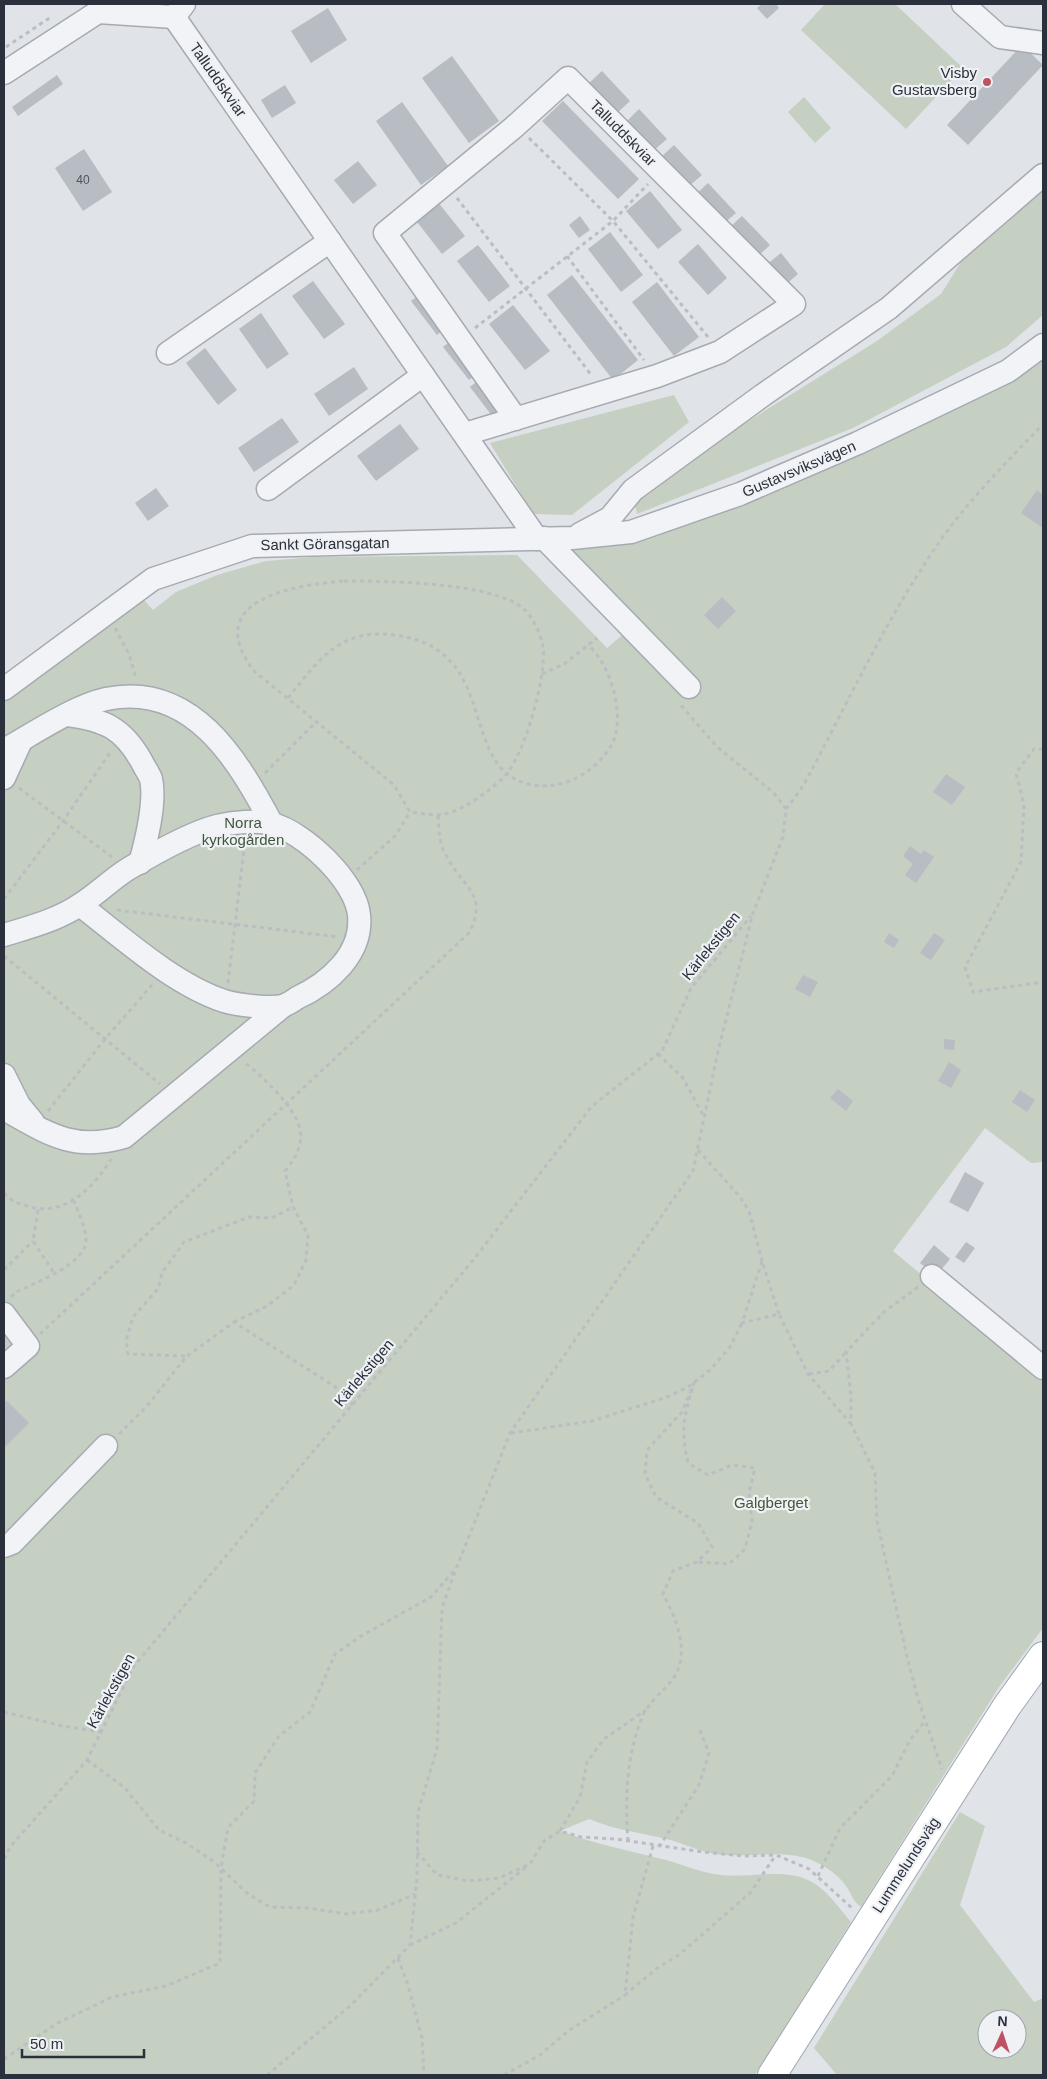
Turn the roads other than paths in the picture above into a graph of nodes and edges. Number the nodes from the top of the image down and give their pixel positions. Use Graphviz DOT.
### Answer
graph roads {
  1 [pos="963,4"];
  2 [pos="107,8"];
  3 [pos="179,11"];
  4 [pos="1043,43"];
  5 [pos="4,73"];
  6 [pos="1043,175"];
  7 [pos="330,241"];
  8 [pos="1043,345"];
  9 [pos="168,353"];
  10 [pos="423,375"];
  11 [pos="516,419"];
  12 [pos="464,434"];
  13 [pos="268,489"];
  14 [pos="572,538"];
  15 [pos="540,539"];
  16 [pos="4,689"];
  17 [pos="681,692"];
  18 [pos="66,715"];
  19 [pos="12,746"];
  20 [pos="4,778"];
  21 [pos="272,824"];
  22 [pos="134,866"];
  23 [pos="80,905"];
  24 [pos="4,935"];
  25 [pos="283,1006"];
  26 [pos="4,1075"];
  27 [pos="4,1109"];
  28 [pos="36,1127"];
  29 [pos="932,1276"];
  30 [pos="7,1306"];
  31 [pos="4,1367"];
  32 [pos="1043,1368"];
  33 [pos="106,1446"];
  34 [pos="4,1546"];
  35 [pos="1043,1656"];
  36 [pos="772,2075"];
  1 -- 4 [label="street"];
  2 -- 3 [label="street, Talluddskviar"];
  2 -- 5 [label="street"];
  3 -- 7 [label="street, Talluddskviar"];
  6 -- 14 [label="street"];
  7 -- 9 [label="street"];
  7 -- 10 [label="street, Talluddskviar"];
  8 -- 14 [label="street, Gustavsviksvägen"];
  10 -- 12 [label="street, Talluddskviar"];
  10 -- 13 [label="street"];
  11 -- 11 [label="street, Talluddskviar"];
  11 -- 12 [label="street, Talluddskviar"];
  12 -- 15 [label="street, Talluddskviar"];
  14 -- 15 [label="street, Gustavsviksvägen"];
  15 -- 16 [label="street, Sankt Göransgatan"];
  15 -- 17 [label="street, Talluddskviar"];
  18 -- 19 [label="street"];
  18 -- 21 [label="street"];
  18 -- 22 [label="street"];
  19 -- 20 [label="street"];
  21 -- 22 [label="street"];
  21 -- 25 [label="street"];
  22 -- 23 [label="street"];
  23 -- 24 [label="street"];
  23 -- 25 [label="street"];
  25 -- 28 [label="street"];
  26 -- 28 [label="street"];
  27 -- 28 [label="street"];
  29 -- 32 [label="street"];
  30 -- 31 [label="street"];
  33 -- 34 [label="street"];
  35 -- 36 [label="main road, Lummelundsväg"];
}
